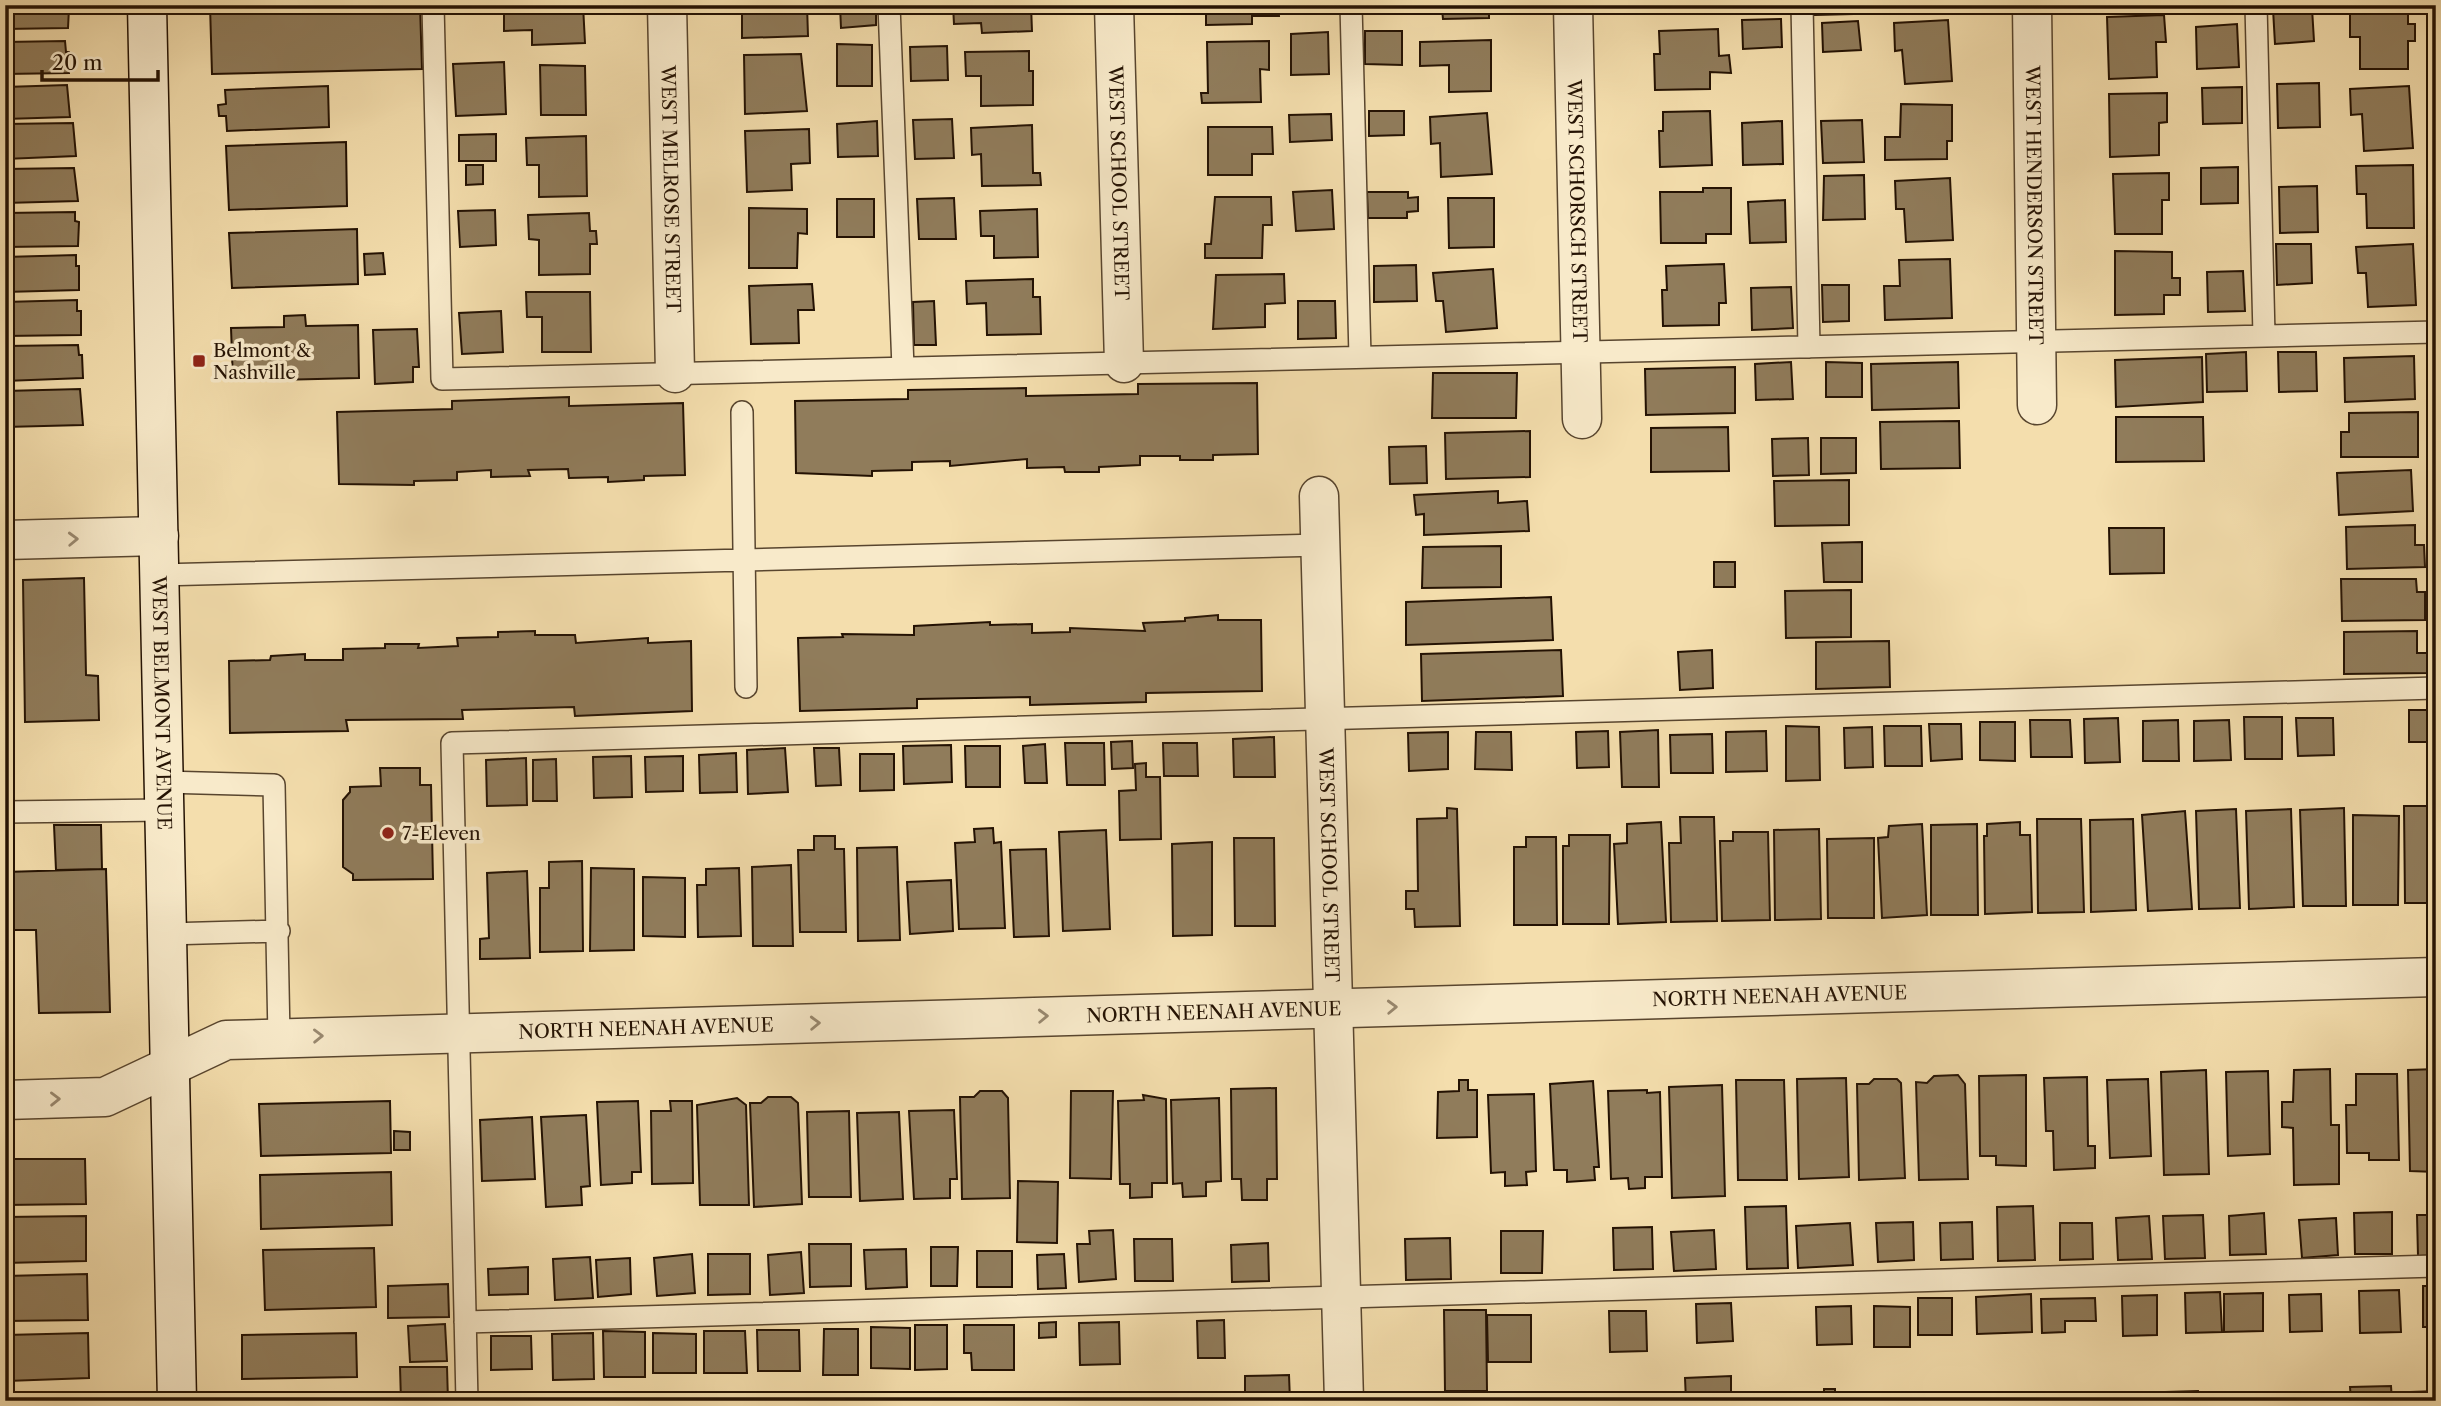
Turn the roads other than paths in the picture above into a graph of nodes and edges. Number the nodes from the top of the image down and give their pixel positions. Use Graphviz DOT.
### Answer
graph roads {
  1 [pos="148,5"];
  2 [pos="433,5"];
  3 [pos="667,5"];
  4 [pos="890,5"];
  5 [pos="1114,5"];
  6 [pos="1351,5"];
  7 [pos="1573,5"];
  8 [pos="1802,5"];
  9 [pos="2032,5"];
  10 [pos="2256,5"];
  11 [pos="2436,332"];
  12 [pos="2264,337"];
  13 [pos="2037,342"];
  14 [pos="1809,347"];
  15 [pos="1581,352"];
  16 [pos="1360,358"];
  17 [pos="1124,363"];
  18 [pos="902,368"];
  19 [pos="675,373"];
  20 [pos="2037,405"];
  21 [pos="742,412"];
  22 [pos="1582,419"];
  23 [pos="1320,496"];
  24 [pos="159,536"];
  25 [pos="5,540"];
  26 [pos="1321,545"];
  27 [pos="744,560"];
  28 [pos="159,575"];
  29 [pos="746,687"];
  30 [pos="2436,688"];
  31 [pos="1325,719"];
  32 [pos="164,796"];
  33 [pos="5,812"];
  34 [pos="279,931"];
  35 [pos="167,934"];
  36 [pos="2436,976"];
  37 [pos="1333,1008"];
  38 [pos="459,1033"];
  39 [pos="279,1037"];
  40 [pos="170,1066"];
  41 [pos="5,1100"];
  42 [pos="2436,1266"];
  43 [pos="1341,1297"];
  44 [pos="465,1322"];
  45 [pos="177,1401"];
  46 [pos="467,1401"];
  47 [pos="1344,1401"];
  1 -- 24 [label="street, WEST BELMONT AVENUE"];
  2 -- 19 [label="lane"];
  3 -- 19 [label="street, WEST MELROSE STREET"];
  4 -- 18 [label="lane"];
  5 -- 17 [label="street, WEST SCHOOL STREET"];
  6 -- 16 [label="lane"];
  7 -- 15 [label="street, WEST SCHORSCH STREET"];
  8 -- 14 [label="lane"];
  9 -- 13 [label="street, WEST HENDERSON STREET"];
  10 -- 12 [label="lane"];
  11 -- 12 [label="lane"];
  12 -- 13 [label="lane"];
  13 -- 14 [label="lane"];
  13 -- 20 [label="street, WEST HENDERSON STREET"];
  14 -- 15 [label="lane"];
  15 -- 16 [label="lane"];
  15 -- 22 [label="street, WEST SCHORSCH STREET"];
  16 -- 17 [label="lane"];
  17 -- 18 [label="lane"];
  18 -- 19 [label="lane"];
  21 -- 27 [label="lane"];
  23 -- 26 [label="street, WEST SCHOOL STREET"];
  25 -- 24 [label="street, one-way"];
  24 -- 28 [label="street, WEST BELMONT AVENUE"];
  26 -- 27 [label="lane"];
  26 -- 31 [label="street, WEST SCHOOL STREET"];
  27 -- 28 [label="lane"];
  27 -- 29 [label="lane"];
  28 -- 32 [label="street, WEST BELMONT AVENUE"];
  30 -- 31 [label="lane"];
  31 -- 37 [label="street, WEST SCHOOL STREET"];
  31 -- 38 [label="lane"];
  32 -- 33 [label="lane"];
  32 -- 34 [label="lane"];
  32 -- 35 [label="street, WEST BELMONT AVENUE"];
  34 -- 35 [label="lane"];
  34 -- 39 [label="lane"];
  35 -- 40 [label="street, WEST BELMONT AVENUE"];
  37 -- 36 [label="street, NORTH NEENAH AVENUE, one-way"];
  38 -- 37 [label="street, NORTH NEENAH AVENUE, one-way"];
  37 -- 43 [label="street, WEST SCHOOL STREET"];
  39 -- 38 [label="street, NORTH NEENAH AVENUE, one-way"];
  38 -- 44 [label="lane"];
  39 -- 40 [label="street, NORTH NEENAH AVENUE"];
  41 -- 40 [label="street, NORTH NEENAH AVENUE, one-way"];
  40 -- 45 [label="street, WEST BELMONT AVENUE"];
  42 -- 43 [label="lane"];
  43 -- 44 [label="lane"];
  43 -- 47 [label="street, WEST SCHOOL STREET"];
  44 -- 46 [label="lane"];
}
